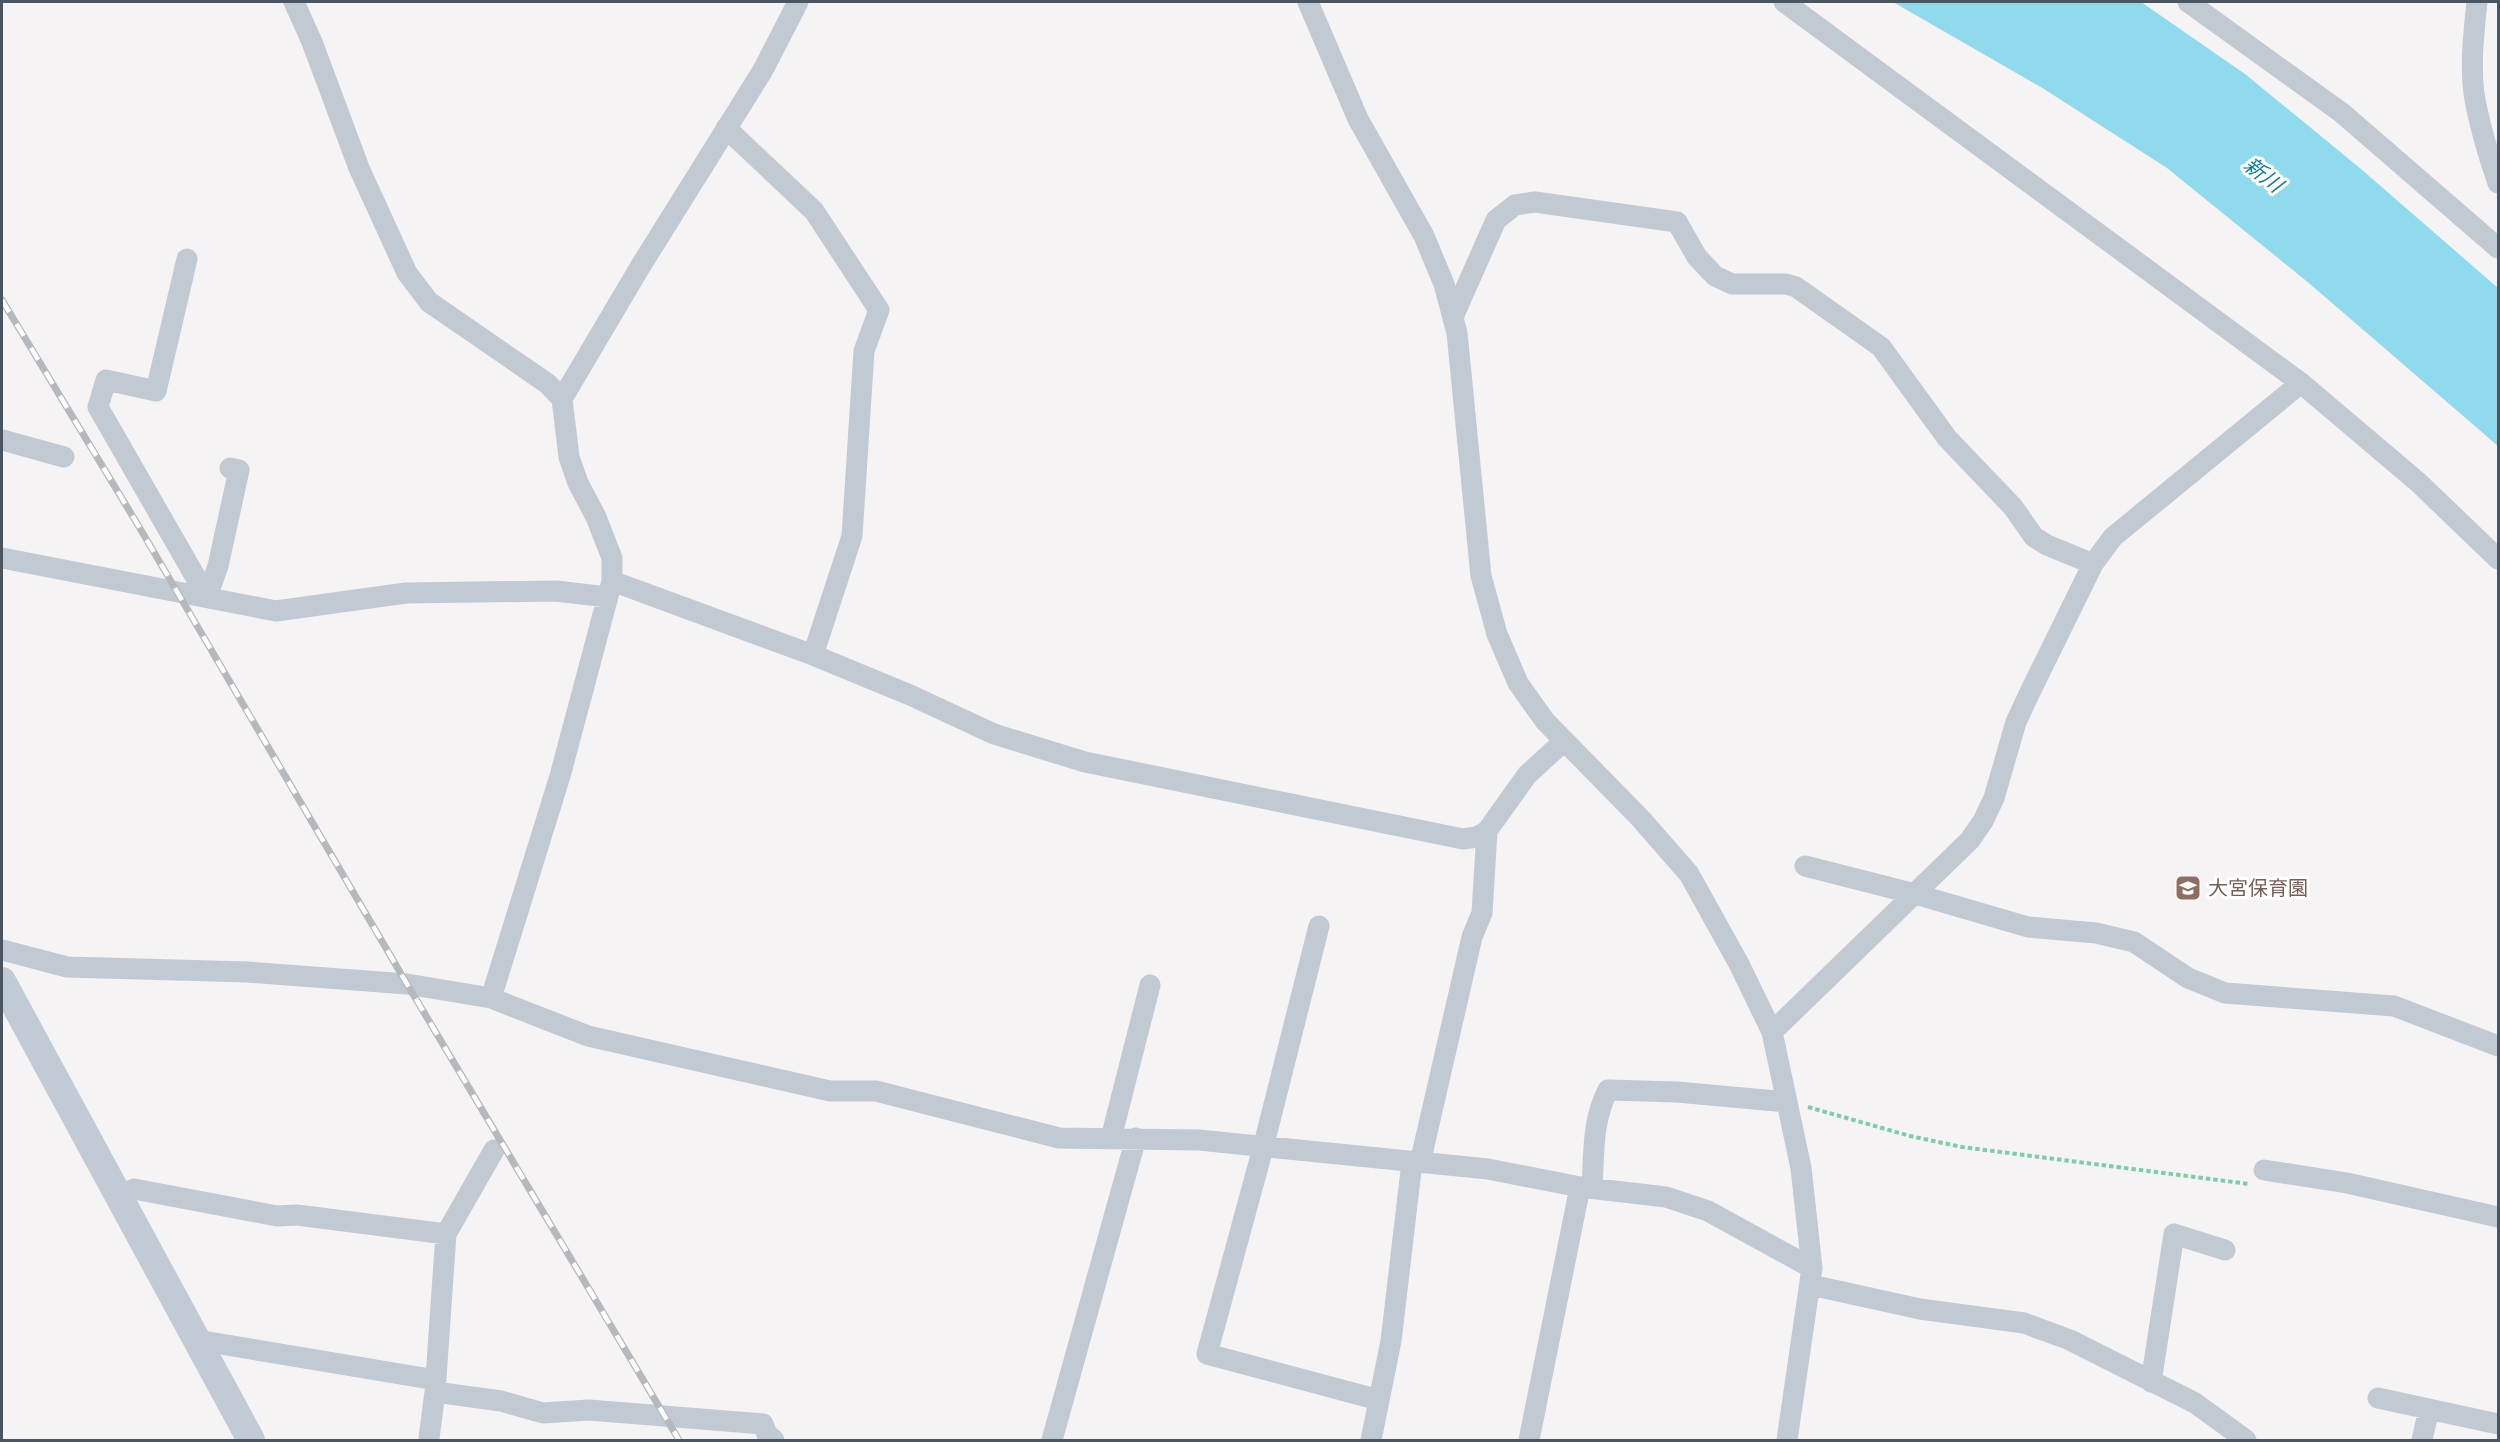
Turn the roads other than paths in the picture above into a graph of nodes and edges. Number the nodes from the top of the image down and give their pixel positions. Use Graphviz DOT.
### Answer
graph roads {
  1 [pos="294,2"];
  2 [pos="798,2"];
  3 [pos="1308,2"];
  4 [pos="1784,2"];
  5 [pos="2188,2"];
  6 [pos="2477,2"];
  7 [pos="726,128"];
  8 [pos="2499,183"];
  9 [pos="2499,248"];
  10 [pos="188,259"];
  11 [pos="1453,317"];
  12 [pos="2301,383"];
  13 [pos="562,399"];
  14 [pos="2,440"];
  15 [pos="64,457"];
  16 [pos="230,468"];
  17 [pos="2,558"];
  18 [pos="2499,559"];
  19 [pos="2093,564"];
  20 [pos="610,589"];
  21 [pos="207,597"];
  22 [pos="813,655"];
  23 [pos="1564,741"];
  24 [pos="1487,831"];
  25 [pos="1805,866"];
  26 [pos="1915,894"];
  27 [pos="1319,926"];
  28 [pos="2,950"];
  29 [pos="2,981"];
  30 [pos="1150,985"];
  31 [pos="491,998"];
  32 [pos="1772,1032"];
  33 [pos="2499,1046"];
  34 [pos="1787,1102"];
  35 [pos="1111,1138"];
  36 [pos="1136,1138"];
  37 [pos="1263,1148"];
  38 [pos="494,1150"];
  39 [pos="1416,1163"];
  40 [pos="2258,1177"];
  41 [pos="1586,1187"];
  42 [pos="118,1196"];
  43 [pos="2499,1217"];
  44 [pos="446,1234"];
  45 [pos="2225,1250"];
  46 [pos="1812,1276"];
  47 [pos="196,1340"];
  48 [pos="2151,1382"];
  49 [pos="436,1386"];
  50 [pos="2378,1398"];
  51 [pos="1379,1400"];
  52 [pos="2429,1409"];
  53 [pos="2499,1424"];
  54 [pos="429,1438"];
  55 [pos="251,1440"];
  56 [pos="774,1440"];
  57 [pos="1052,1440"];
  58 [pos="1371,1440"];
  59 [pos="1529,1440"];
  60 [pos="1786,1440"];
  61 [pos="2246,1440"];
  62 [pos="2422,1440"];
  1 -- 13 [label="street"];
  2 -- 7 [label="street"];
  3 -- 11 [label="street"];
  4 -- 12 [label="street"];
  5 -- 9 [label="street"];
  6 -- 8 [label="street"];
  7 -- 13 [label="street"];
  7 -- 22 [label="street"];
  10 -- 21 [label="street"];
  11 -- 19 [label="street"];
  11 -- 23 [label="street"];
  12 -- 18 [label="street"];
  12 -- 19 [label="street"];
  13 -- 20 [label="street"];
  14 -- 15 [label="street"];
  16 -- 21 [label="street"];
  17 -- 21 [label="street"];
  19 -- 26 [label="street"];
  20 -- 21 [label="street"];
  20 -- 22 [label="street"];
  20 -- 31 [label="street"];
  22 -- 24 [label="street"];
  23 -- 24 [label="street"];
  23 -- 32 [label="street"];
  24 -- 39 [label="street"];
  25 -- 26 [label="street"];
  26 -- 32 [label="street"];
  26 -- 33 [label="street"];
  27 -- 37 [label="street"];
  28 -- 31 [label="street"];
  29 -- 42 [label="street"];
  30 -- 35 [label="street"];
  31 -- 35 [label="street"];
  32 -- 34 [label="street"];
  34 -- 41 [label="street"];
  34 -- 46 [label="street"];
  35 -- 36 [label="street"];
  36 -- 37 [label="street"];
  36 -- 57 [label="street"];
  37 -- 39 [label="street"];
  37 -- 51 [label="street"];
  38 -- 44 [label="street"];
  39 -- 41 [label="street"];
  39 -- 51 [label="street"];
  40 -- 43 [label="street"];
  41 -- 46 [label="street"];
  41 -- 59 [label="street"];
  42 -- 44 [label="street"];
  42 -- 47 [label="street"];
  44 -- 49 [label="street"];
  45 -- 48 [label="street"];
  46 -- 48 [label="street"];
  46 -- 60 [label="street"];
  47 -- 49 [label="street"];
  47 -- 55 [label="street"];
  48 -- 61 [label="street"];
  49 -- 54 [label="street"];
  49 -- 56 [label="street"];
  50 -- 52 [label="street"];
  51 -- 58 [label="street"];
  52 -- 53 [label="street"];
  52 -- 62 [label="street"];
}
